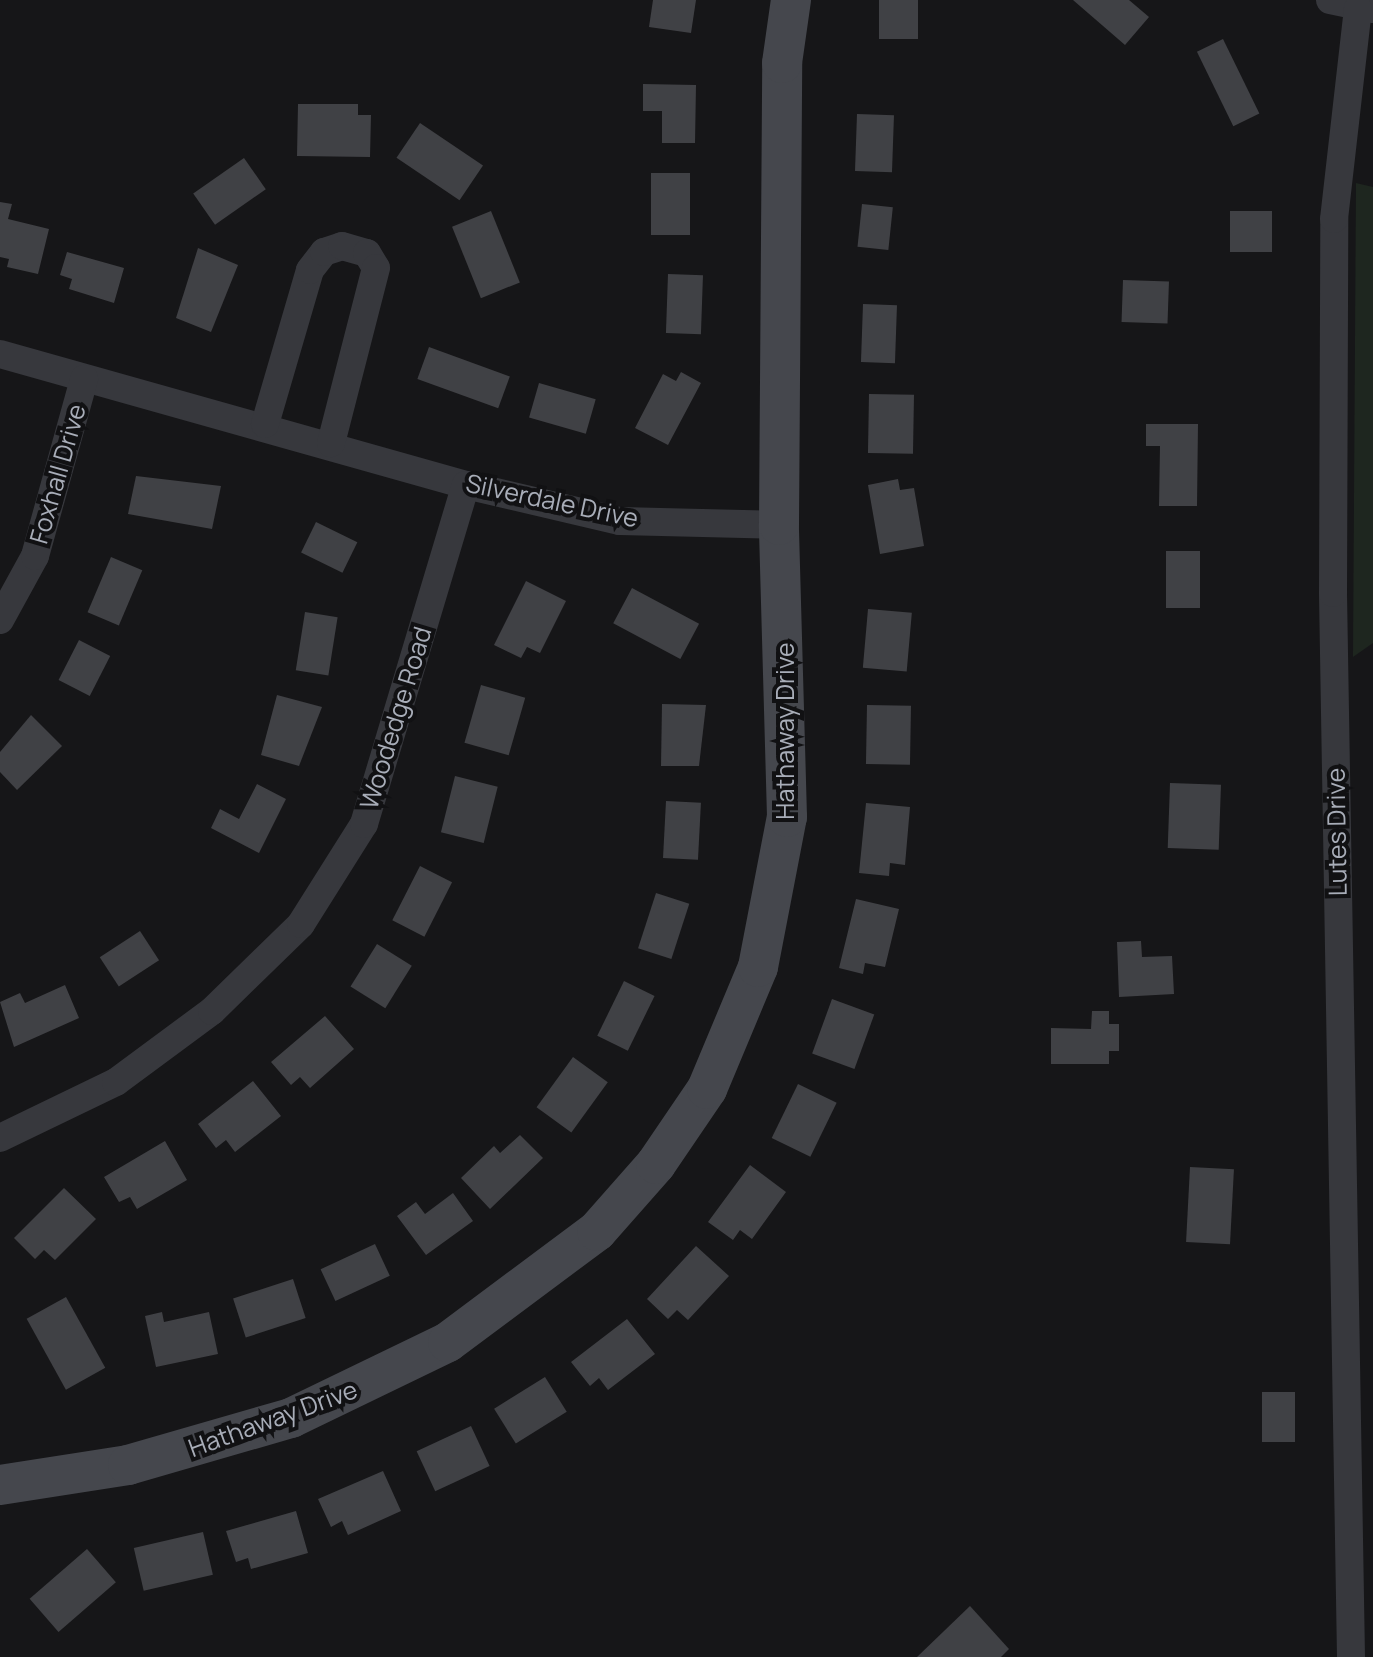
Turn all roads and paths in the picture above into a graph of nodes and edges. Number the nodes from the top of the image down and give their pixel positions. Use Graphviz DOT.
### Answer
graph roads {
  1 [pos="790,0"];
  2 [pos="1330,0"];
  3 [pos="1366,9"];
  4 [pos="0,354"];
  5 [pos="84,379"];
  6 [pos="265,424"];
  7 [pos="330,443"];
  8 [pos="466,486"];
  9 [pos="779,525"];
  10 [pos="0,620"];
  11 [pos="0,1138"];
  12 [pos="0,1484"];
  13 [pos="1351,1657"];
  1 -- 9 [label="street, Hathaway Drive"];
  2 -- 3 [label="street"];
  3 -- 13 [label="street, Lutes Drive"];
  4 -- 5 [label="street, Silverdale Drive"];
  5 -- 6 [label="street, Silverdale Drive"];
  5 -- 10 [label="street, Foxhall Drive"];
  6 -- 7 [label="street, Silverdale Drive"];
  6 -- 7 [label="street"];
  7 -- 8 [label="street, Silverdale Drive"];
  8 -- 9 [label="street, Silverdale Drive"];
  8 -- 11 [label="street, Woodedge Road"];
  9 -- 12 [label="street, Hathaway Drive"];
}
